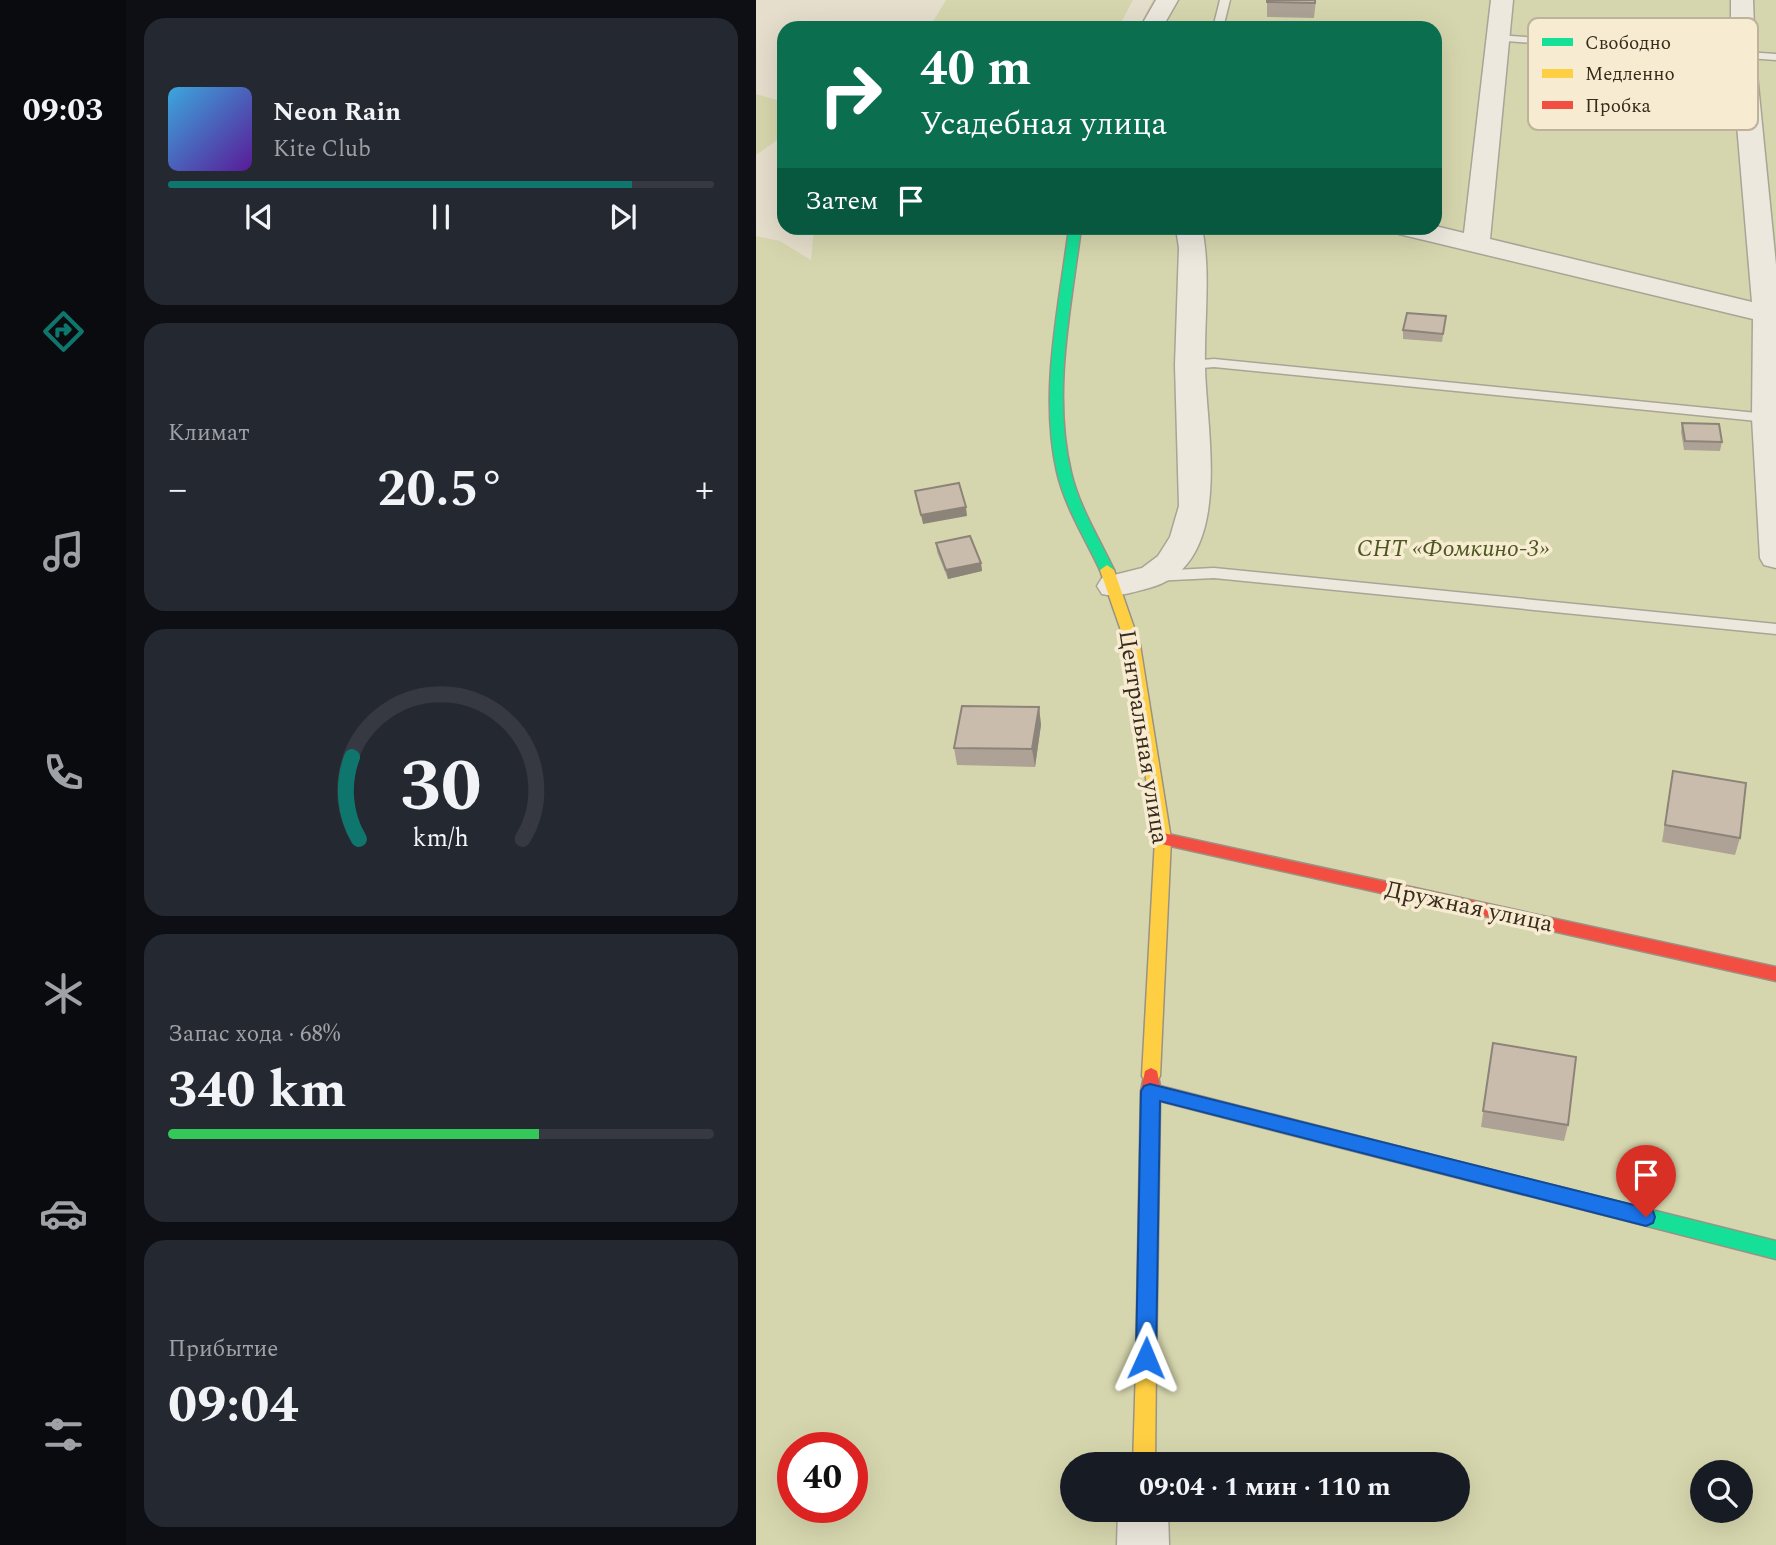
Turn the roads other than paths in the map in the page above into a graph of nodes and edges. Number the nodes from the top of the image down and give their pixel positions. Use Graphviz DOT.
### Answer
graph roads {
  1 [pos="1167,0"];
  2 [pos="1225,0"];
  3 [pos="1502,0"];
  4 [pos="1742,0"];
  5 [pos="1742,18"];
  6 [pos="1155,21"];
  7 [pos="1220,21"];
  8 [pos="1496,38"];
  9 [pos="1528,40"];
  10 [pos="1758,55"];
  11 [pos="1776,57"];
  12 [pos="1751,130"];
  13 [pos="1074,235"];
  14 [pos="1190,235"];
  15 [pos="1442,235"];
  16 [pos="1476,242"];
  17 [pos="1771,315"];
  18 [pos="1190,365"];
  19 [pos="1767,418"];
  20 [pos="1776,558"];
  21 [pos="1153,576"];
  22 [pos="1114,586"];
  23 [pos="1776,629"];
  24 [pos="1163,839"];
  25 [pos="1776,974"];
  26 [pos="1150,1091"];
  27 [pos="1776,1250"];
  28 [pos="1144,1452"];
  29 [pos="1143,1522"];
  30 [pos="1143,1545"];
  1 -- 6 [label="street"];
  2 -- 7 [label="lane"];
  3 -- 8 [label="street"];
  4 -- 5 [label="street"];
  8 -- 9 [label="lane"];
  8 -- 16 [label="street"];
  10 -- 11 [label="lane"];
  12 -- 17 [label="street"];
  13 -- 22 [label="street, Центральная улица"];
  14 -- 18 [label="street"];
  15 -- 16 [label="street"];
  16 -- 17 [label="street"];
  17 -- 19 [label="street"];
  18 -- 19 [label="lane"];
  18 -- 21 [label="street"];
  19 -- 20 [label="street"];
  21 -- 22 [label="street"];
  21 -- 23 [label="lane"];
  22 -- 24 [label="street, Центральная улица"];
  24 -- 25 [label="street, Дружная улица"];
  24 -- 26 [label="street, Центральная улица"];
  26 -- 27 [label="street"];
  26 -- 28 [label="street, Центральная улица"];
  29 -- 30 [label="street"];
}
